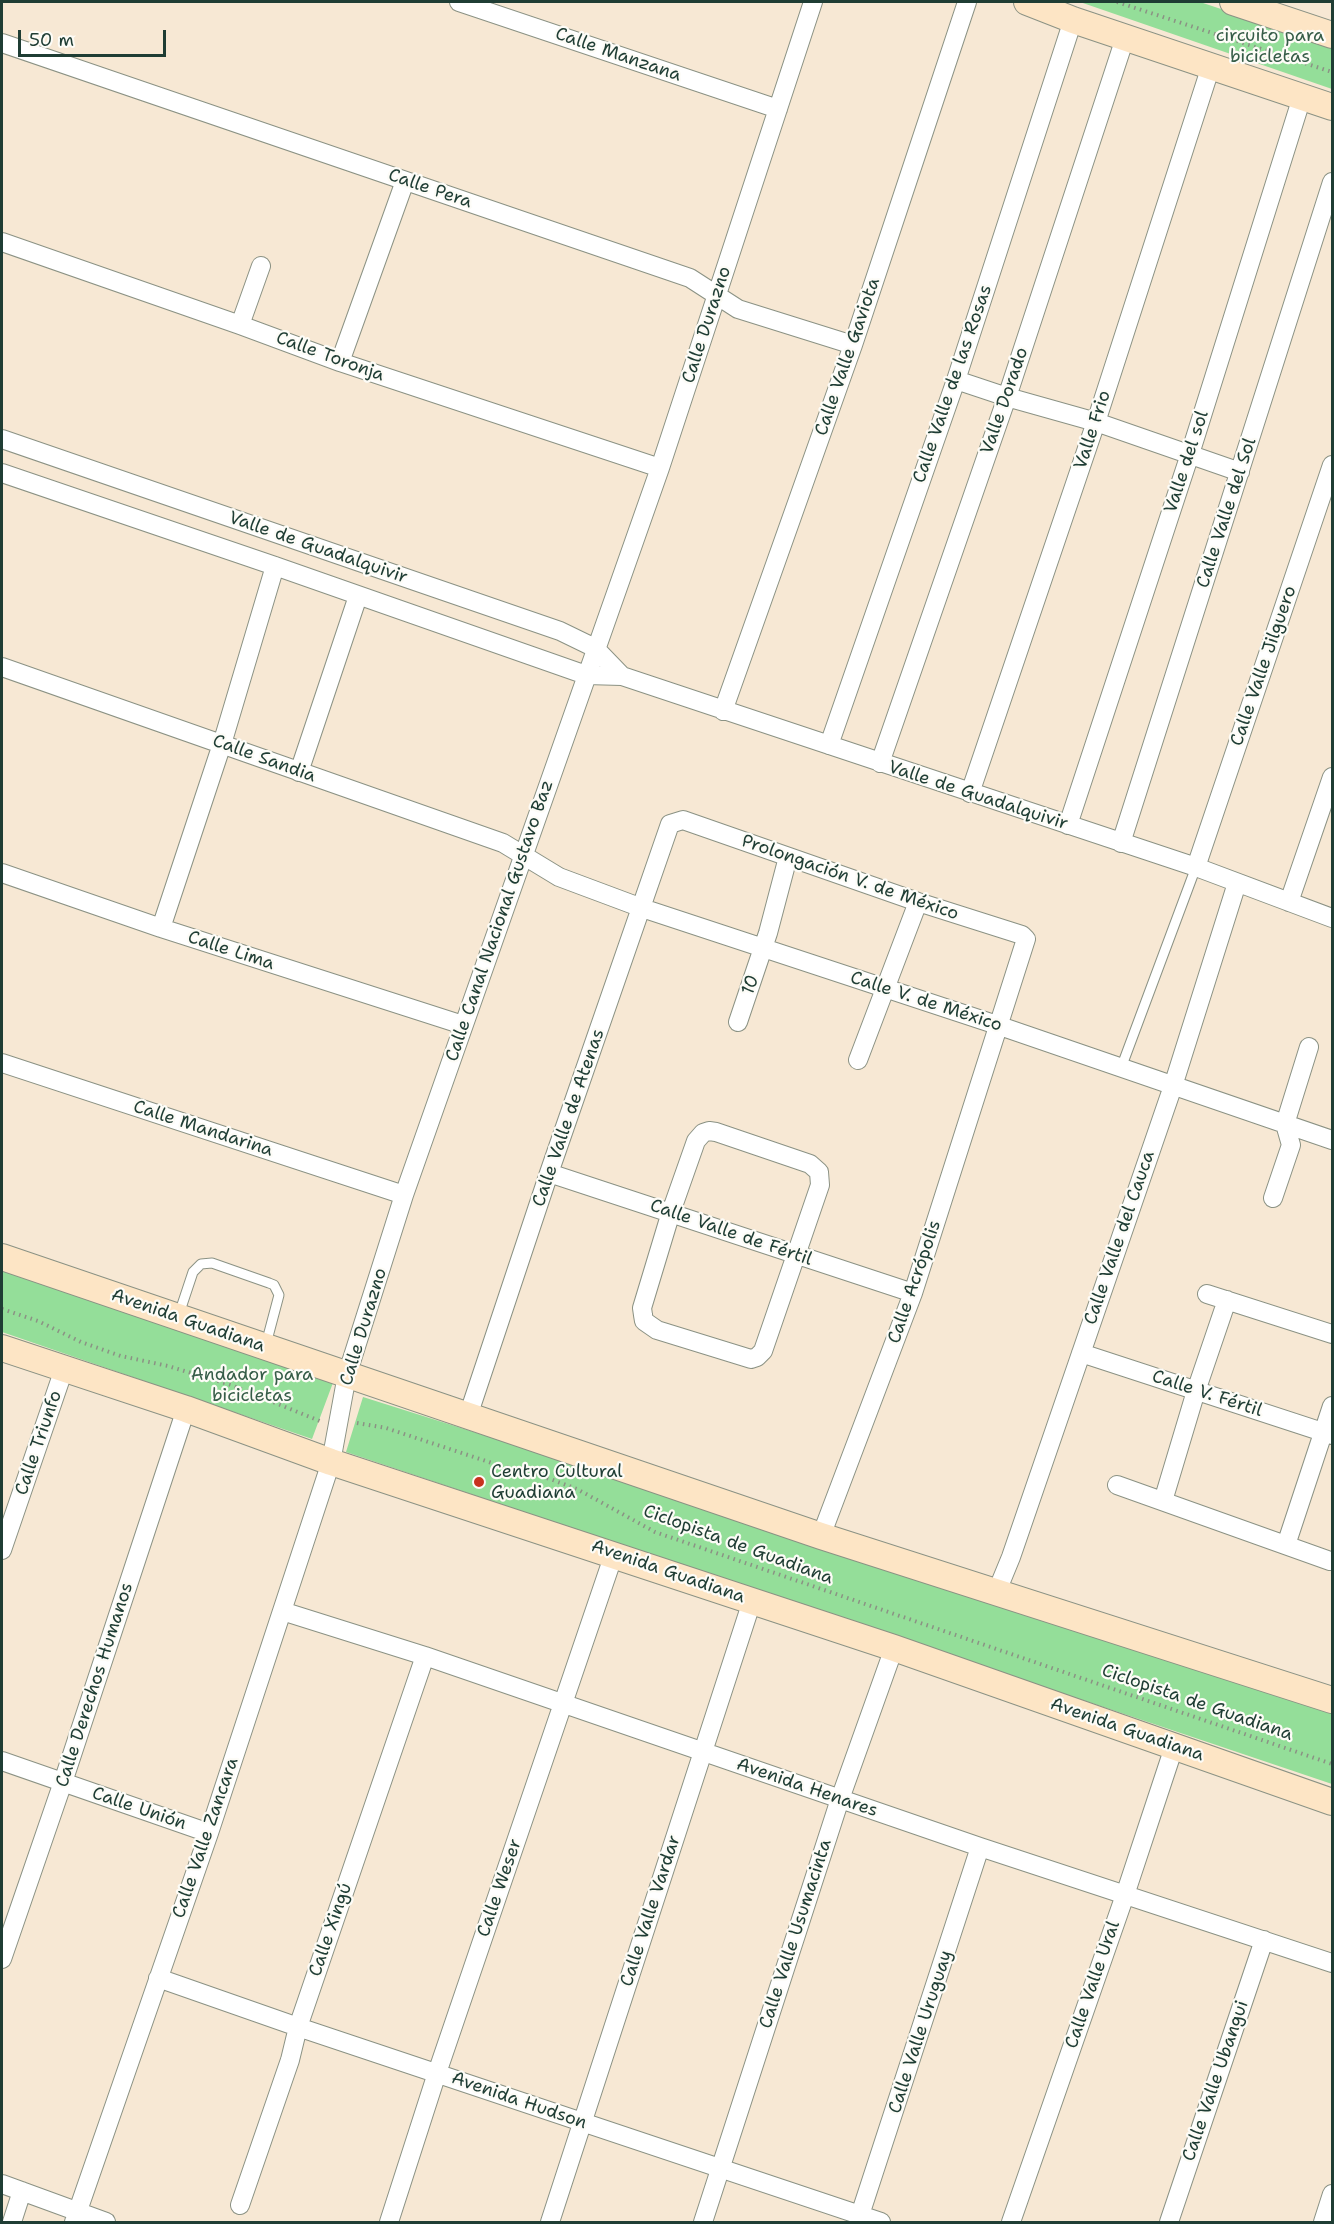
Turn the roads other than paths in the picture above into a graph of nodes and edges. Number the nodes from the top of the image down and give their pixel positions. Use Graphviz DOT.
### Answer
graph roads {
  1 [pos="459,2"];
  2 [pos="813,2"];
  3 [pos="967,2"];
  4 [pos="1027,2"];
  5 [pos="1233,2"];
  6 [pos="1073,20"];
  7 [pos="1332,35"];
  8 [pos="1125,38"];
  9 [pos="2,43"];
  10 [pos="1211,66"];
  11 [pos="1302,97"];
  12 [pos="1332,107"];
  13 [pos="778,109"];
  14 [pos="405,181"];
  15 [pos="1332,182"];
  16 [pos="2,242"];
  17 [pos="261,266"];
  18 [pos="717,295"];
  19 [pos="240,325"];
  20 [pos="853,345"];
  21 [pos="340,362"];
  22 [pos="956,380"];
  23 [pos="1007,397"];
  24 [pos="1096,422"];
  25 [pos="2,439"];
  26 [pos="1190,454"];
  27 [pos="1332,465"];
  28 [pos="660,468"];
  29 [pos="1240,472"];
  30 [pos="2,473"];
  31 [pos="275,566"];
  32 [pos="358,596"];
  33 [pos="595,648"];
  34 [pos="2,667"];
  35 [pos="586,675"];
  36 [pos="622,676"];
  37 [pos="723,711"];
  38 [pos="222,744"];
  39 [pos="829,746"];
  40 [pos="880,763"];
  41 [pos="299,772"];
  42 [pos="1332,777"];
  43 [pos="970,793"];
  44 [pos="673,821"];
  45 [pos="1068,825"];
  46 [pos="1120,843"];
  47 [pos="523,857"];
  48 [pos="788,857"];
  49 [pos="1196,867"];
  50 [pos="2,873"];
  51 [pos="1237,883"];
  52 [pos="918,902"];
  53 [pos="1289,902"];
  54 [pos="642,908"];
  55 [pos="1332,918"];
  56 [pos="161,928"];
  57 [pos="1026,939"];
  58 [pos="763,948"];
  59 [pos="886,988"];
  60 [pos="738,1023"];
  61 [pos="463,1025"];
  62 [pos="998,1025"];
  63 [pos="1309,1047"];
  64 [pos="858,1060"];
  65 [pos="2,1063"];
  66 [pos="1121,1068"];
  67 [pos="1173,1086"];
  68 [pos="1285,1124"];
  69 [pos="1332,1140"];
  70 [pos="549,1173"];
  71 [pos="404,1195"];
  72 [pos="1273,1198"];
  73 [pos="671,1212"];
  74 [pos="795,1255"];
  75 [pos="2,1257"];
  76 [pos="913,1293"];
  77 [pos="1207,1294"];
  78 [pos="1227,1300"];
  79 [pos="178,1318"];
  80 [pos="1332,1334"];
  81 [pos="266,1347"];
  82 [pos="2,1348"];
  83 [pos="1081,1353"];
  84 [pos="64,1369"];
  85 [pos="347,1375"];
  86 [pos="1196,1390"];
  87 [pos="1332,1406"];
  88 [pos="186,1409"];
  89 [pos="468,1416"];
  90 [pos="1328,1434"];
  91 [pos="331,1461"];
  92 [pos="1117,1485"];
  93 [pos="1163,1501"];
  94 [pos="821,1536"];
  95 [pos="1286,1545"];
  96 [pos="2,1550"];
  97 [pos="614,1554"];
  98 [pos="1330,1560"];
  99 [pos="997,1591"];
  100 [pos="752,1600"];
  101 [pos="282,1611"];
  102 [pos="894,1648"];
  103 [pos="425,1656"];
  104 [pos="1332,1700"];
  105 [pos="563,1703"];
  106 [pos="1174,1747"];
  107 [pos="703,1751"];
  108 [pos="2,1761"];
  109 [pos="63,1782"];
  110 [pos="840,1799"];
  111 [pos="1332,1802"];
  112 [pos="209,1833"];
  113 [pos="980,1847"];
  114 [pos="1125,1895"];
  115 [pos="1264,1940"];
  116 [pos="2,1959"];
  117 [pos="1332,1963"];
  118 [pos="158,1978"];
  119 [pos="297,2027"];
  120 [pos="437,2073"];
  121 [pos="583,2122"];
  122 [pos="720,2168"];
  123 [pos="2,2184"];
  124 [pos="22,2191"];
  125 [pos="1332,2194"];
  126 [pos="240,2205"];
  127 [pos="860,2216"];
  128 [pos="75,2217"];
  129 [pos="12,2223"];
  130 [pos="106,2223"];
  131 [pos="389,2223"];
  132 [pos="550,2223"];
  133 [pos="703,2223"];
  134 [pos="881,2223"];
  135 [pos="1011,2223"];
  136 [pos="1169,2223"];
  137 [pos="1323,2223"];
  1 -- 13 [label="street, Calle Manzana"];
  2 -- 13 [label="street, Calle Durazno"];
  3 -- 20 [label="street, Calle Valle Gaviota"];
  4 -- 6 [label="street"];
  5 -- 7 [label="street"];
  6 -- 8 [label="street"];
  6 -- 22 [label="street, Calle Valle de las Rosas"];
  8 -- 10 [label="street"];
  8 -- 23 [label="street, Valle Dorado"];
  9 -- 14 [label="street, Calle Pera"];
  10 -- 11 [label="street"];
  10 -- 24 [label="street, Valle Frio"];
  11 -- 12 [label="street"];
  11 -- 26 [label="street, Valle del sol"];
  13 -- 18 [label="street, Calle Durazno"];
  14 -- 18 [label="street, Calle Pera"];
  14 -- 21 [label="street"];
  15 -- 29 [label="street, Calle Valle del Sol"];
  16 -- 19 [label="street, Calle Toronja"];
  17 -- 19 [label="street"];
  18 -- 20 [label="street, Calle Pera"];
  18 -- 28 [label="street, Calle Durazno"];
  19 -- 21 [label="street, Calle Toronja"];
  20 -- 37 [label="street, Calle Valle Gaviota"];
  21 -- 28 [label="street, Calle Toronja"];
  22 -- 23 [label="street"];
  22 -- 39 [label="street, Calle Valle de las Rosas"];
  23 -- 24 [label="street"];
  23 -- 40 [label="street, Valle Dorado"];
  24 -- 26 [label="street"];
  24 -- 43 [label="street, Valle Frio"];
  25 -- 33 [label="street, Valle de Guadalquivir"];
  26 -- 29 [label="street"];
  26 -- 45 [label="street, Valle del sol"];
  27 -- 49 [label="street, Calle Valle Jilguero"];
  28 -- 33 [label="street, Calle Durazno"];
  29 -- 46 [label="street, Calle Valle del Sol"];
  30 -- 31 [label="street, Valle de Guadalquivir"];
  31 -- 32 [label="street, Valle de Guadalquivir"];
  31 -- 38 [label="street"];
  32 -- 35 [label="street, Valle de Guadalquivir"];
  32 -- 41 [label="street"];
  33 -- 35 [label="street, Calle Canal Nacional Gustavo Baz"];
  33 -- 36 [label="street, Valle de Guadalquivir"];
  34 -- 38 [label="street, Calle Sandia"];
  35 -- 36 [label="street, Valle de Guadalquivir"];
  35 -- 47 [label="street, Calle Canal Nacional Gustavo Baz"];
  36 -- 37 [label="street, Valle de Guadalquivir"];
  37 -- 39 [label="street, Valle de Guadalquivir"];
  38 -- 41 [label="street, Calle Sandia"];
  38 -- 56 [label="street"];
  39 -- 40 [label="street, Valle de Guadalquivir"];
  40 -- 43 [label="street, Valle de Guadalquivir"];
  41 -- 47 [label="street, Calle Sandia"];
  42 -- 53 [label="street"];
  43 -- 45 [label="street, Valle de Guadalquivir"];
  44 -- 48 [label="street, Prolongación V. de México"];
  44 -- 54 [label="street, Calle Valle de Atenas"];
  45 -- 46 [label="street, Valle de Guadalquivir"];
  46 -- 49 [label="street, Valle de Guadalquivir"];
  47 -- 54 [label="street, Calle V. de México"];
  47 -- 61 [label="street, Calle Canal Nacional Gustavo Baz"];
  48 -- 52 [label="street, Prolongación V. de México"];
  48 -- 58 [label="street, 10"];
  49 -- 51 [label="street, Valle de Guadalquivir"];
  49 -- 66 [label="lane"];
  50 -- 56 [label="street, Calle Lima"];
  51 -- 53 [label="street, Valle de Guadalquivir"];
  51 -- 67 [label="street, Calle Valle del Cauca"];
  52 -- 57 [label="street, Prolongación V. de México"];
  52 -- 59 [label="street"];
  53 -- 55 [label="street, Valle de Guadalquivir"];
  54 -- 58 [label="street, Calle V. de México"];
  54 -- 70 [label="street, Calle Valle de Atenas"];
  56 -- 61 [label="street, Calle Lima"];
  57 -- 62 [label="street, Calle Acrópolis"];
  58 -- 59 [label="street, Calle V. de México"];
  58 -- 60 [label="street, 10"];
  59 -- 62 [label="street, Calle V. de México"];
  59 -- 64 [label="street"];
  61 -- 71 [label="street, Calle Canal Nacional Gustavo Baz"];
  62 -- 66 [label="street, Calle V. de México"];
  62 -- 76 [label="street, Calle Acrópolis"];
  63 -- 68 [label="street"];
  65 -- 71 [label="street, Calle Mandarina"];
  66 -- 67 [label="street, Calle V. de México"];
  67 -- 68 [label="street, Calle V. de México"];
  67 -- 83 [label="street, Calle Valle del Cauca"];
  68 -- 69 [label="street, Calle V. de México"];
  68 -- 72 [label="street"];
  70 -- 73 [label="street, Calle Valle de Fértil"];
  70 -- 89 [label="street, Calle Valle de Atenas"];
  71 -- 85 [label="street, Calle Durazno"];
  73 -- 74 [label="street, Calle Valle de Fértil"];
  73 -- 74 [label="street"];
  73 -- 74 [label="street"];
  74 -- 76 [label="street, Calle Valle de Fértil"];
  75 -- 79 [label="street, Avenida Guadiana"];
  76 -- 94 [label="street, Calle Acrópolis"];
  77 -- 78 [label="street"];
  78 -- 80 [label="street"];
  78 -- 86 [label="street"];
  79 -- 81 [label="street, Avenida Guadiana"];
  79 -- 81 [label="lane"];
  81 -- 85 [label="street, Avenida Guadiana"];
  82 -- 84 [label="street, Avenida Guadiana"];
  83 -- 86 [label="street, Calle V. Fértil"];
  83 -- 99 [label="street, Calle Valle del Cauca"];
  84 -- 88 [label="street, Avenida Guadiana"];
  84 -- 96 [label="street, Calle Triunfo"];
  85 -- 89 [label="street, Avenida Guadiana"];
  85 -- 91 [label="street, Calle Durazno"];
  86 -- 90 [label="street, Calle V. Fértil"];
  86 -- 93 [label="street"];
  87 -- 90 [label="street"];
  88 -- 91 [label="street, Avenida Guadiana"];
  88 -- 109 [label="street, Calle Derechos Humanos"];
  89 -- 94 [label="street, Avenida Guadiana"];
  90 -- 95 [label="street"];
  91 -- 97 [label="street, Avenida Guadiana"];
  91 -- 101 [label="street, Calle Valle Zancara"];
  92 -- 93 [label="street"];
  93 -- 95 [label="street"];
  94 -- 99 [label="street, Avenida Guadiana"];
  95 -- 98 [label="street"];
  97 -- 100 [label="street, Avenida Guadiana"];
  97 -- 105 [label="street, Calle Weser"];
  99 -- 104 [label="street, Avenida Guadiana"];
  100 -- 102 [label="street, Avenida Guadiana"];
  100 -- 107 [label="street, Calle Valle Vardar"];
  101 -- 103 [label="street, Avenida Henares"];
  101 -- 112 [label="street, Calle Valle Zancara"];
  102 -- 106 [label="street, Avenida Guadiana"];
  102 -- 110 [label="street, Calle Valle Usumacinta"];
  103 -- 105 [label="street, Avenida Henares"];
  103 -- 119 [label="street, Calle Xingú"];
  105 -- 107 [label="street, Avenida Henares"];
  105 -- 120 [label="street, Calle Weser"];
  106 -- 111 [label="street, Avenida Guadiana"];
  106 -- 114 [label="street, Calle Valle Ural"];
  107 -- 110 [label="street, Avenida Henares"];
  107 -- 121 [label="street, Calle Valle Vardar"];
  108 -- 109 [label="street, Calle Unión"];
  109 -- 112 [label="street, Calle Unión"];
  109 -- 116 [label="street, Calle Derechos Humanos"];
  110 -- 113 [label="street, Avenida Henares"];
  110 -- 122 [label="street, Calle Valle Usumacinta"];
  112 -- 118 [label="street, Calle Valle Zancara"];
  113 -- 114 [label="street, Avenida Henares"];
  113 -- 127 [label="street, Calle Valle Uruguay"];
  114 -- 115 [label="street, Avenida Henares"];
  114 -- 135 [label="street, Calle Valle Ural"];
  115 -- 117 [label="street, Avenida Henares"];
  115 -- 136 [label="street, Calle Valle Ubangui"];
  118 -- 119 [label="street, Avenida Hudson"];
  118 -- 128 [label="street, Calle Valle Zancara"];
  119 -- 120 [label="street, Avenida Hudson"];
  119 -- 126 [label="street, Calle Xingú"];
  120 -- 121 [label="street, Avenida Hudson"];
  120 -- 131 [label="street, Calle Weser"];
  121 -- 122 [label="street, Avenida Hudson"];
  121 -- 132 [label="street, Calle Valle Vardar"];
  122 -- 127 [label="street, Avenida Hudson"];
  122 -- 133 [label="street, Calle Valle Usumacinta"];
  123 -- 124 [label="street"];
  124 -- 128 [label="street"];
  124 -- 129 [label="street"];
  125 -- 137 [label="street"];
  127 -- 134 [label="street, Avenida Hudson"];
  128 -- 130 [label="street"];
}
